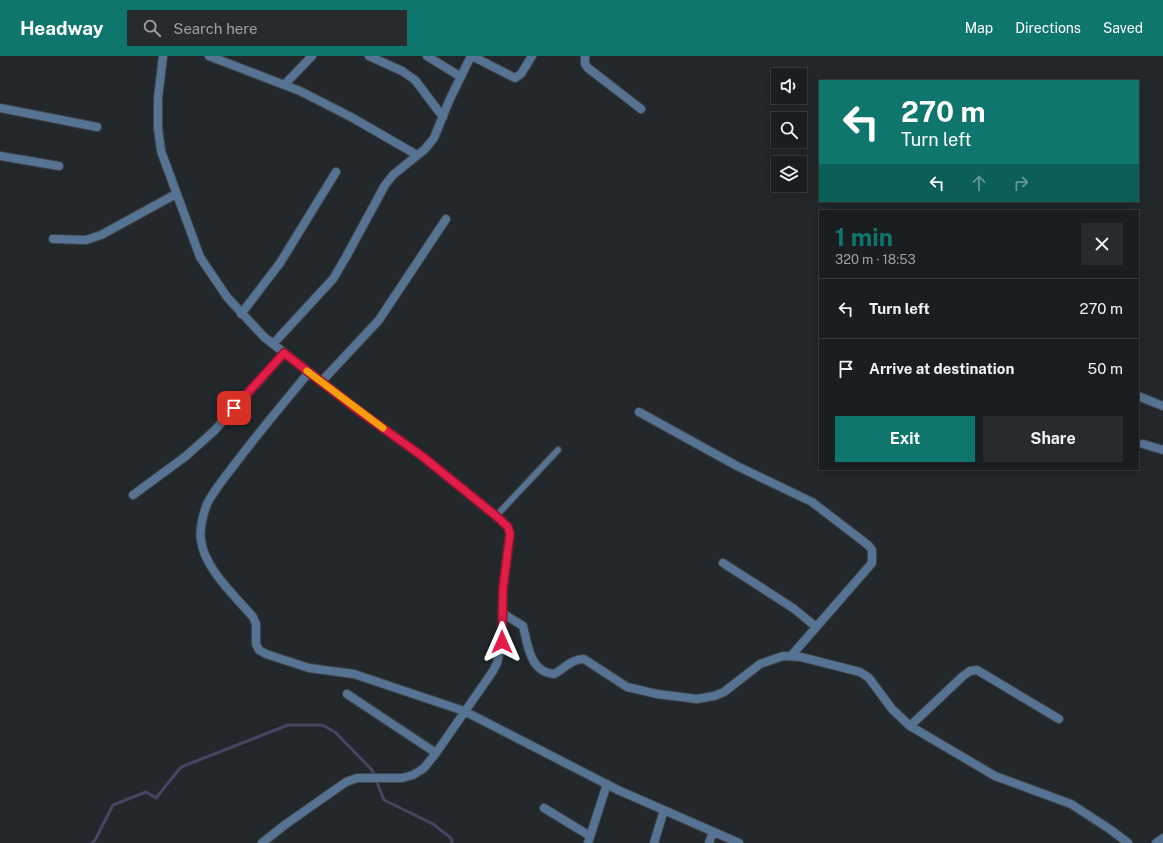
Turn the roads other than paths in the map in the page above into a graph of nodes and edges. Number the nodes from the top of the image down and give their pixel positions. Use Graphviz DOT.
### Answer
graph roads {
  1 [pos="163,56"];
  2 [pos="208,56"];
  3 [pos="312,56"];
  4 [pos="369,56"];
  5 [pos="427,56"];
  6 [pos="472,56"];
  7 [pos="532,56"];
  8 [pos="585,56"];
  9 [pos="461,76"];
  10 [pos="285,84"];
  11 [pos="0,108"];
  12 [pos="641,109"];
  13 [pos="443,117"];
  14 [pos="97,127"];
  15 [pos="417,155"];
  16 [pos="0,156"];
  17 [pos="59,166"];
  18 [pos="336,172"];
  19 [pos="176,194"];
  20 [pos="446,219"];
  21 [pos="53,239"];
  22 [pos="241,314"];
  23 [pos="273,344"];
  24 [pos="284,353"];
  25 [pos="309,372"];
  26 [pos="321,382"];
  27 [pos="1139,396"];
  28 [pos="1163,406"];
  29 [pos="639,412"];
  30 [pos="1143,444"];
  31 [pos="558,450"];
  32 [pos="1163,450"];
  33 [pos="133,496"];
  34 [pos="496,516"];
  35 [pos="723,563"];
  36 [pos="502,613"];
  37 [pos="815,626"];
  38 [pos="791,656"];
  39 [pos="347,694"];
  40 [pos="464,711"];
  41 [pos="1059,719"];
  42 [pos="910,726"];
  43 [pos="436,753"];
  44 [pos="607,784"];
  45 [pos="544,808"];
  46 [pos="664,810"];
  47 [pos="713,832"];
  48 [pos="1163,838"];
  49 [pos="589,840"];
  50 [pos="262,843"];
  51 [pos="654,843"];
  52 [pos="709,843"];
  53 [pos="739,843"];
  54 [pos="1128,843"];
  55 [pos="1156,843"];
  1 -- 19 [label="street"];
  2 -- 10 [label="street"];
  3 -- 10 [label="street"];
  4 -- 13 [label="street"];
  5 -- 9 [label="street"];
  6 -- 7 [label="street"];
  6 -- 9 [label="street"];
  8 -- 12 [label="street"];
  9 -- 13 [label="street"];
  10 -- 15 [label="street"];
  11 -- 14 [label="street"];
  13 -- 15 [label="street"];
  15 -- 23 [label="street"];
  16 -- 17 [label="street"];
  18 -- 22 [label="street"];
  19 -- 21 [label="street"];
  19 -- 22 [label="street"];
  20 -- 26 [label="street"];
  22 -- 23 [label="street"];
  23 -- 24 [label="street"];
  24 -- 25 [label="street"];
  24 -- 33 [label="street"];
  25 -- 26 [label="street"];
  25 -- 40 [label="street"];
  26 -- 34 [label="street"];
  27 -- 28 [label="street"];
  29 -- 37 [label="street"];
  30 -- 32 [label="street"];
  31 -- 34 [label="lane"];
  34 -- 36 [label="street"];
  35 -- 37 [label="street"];
  36 -- 38 [label="street"];
  36 -- 40 [label="street"];
  37 -- 38 [label="street"];
  38 -- 42 [label="street"];
  39 -- 43 [label="street"];
  40 -- 43 [label="street"];
  40 -- 44 [label="street"];
  41 -- 42 [label="street"];
  42 -- 54 [label="street"];
  43 -- 50 [label="street"];
  44 -- 46 [label="street"];
  44 -- 49 [label="street"];
  45 -- 49 [label="street"];
  46 -- 47 [label="street"];
  46 -- 51 [label="street"];
  47 -- 52 [label="street"];
  47 -- 53 [label="street"];
  48 -- 55 [label="street"];
}
